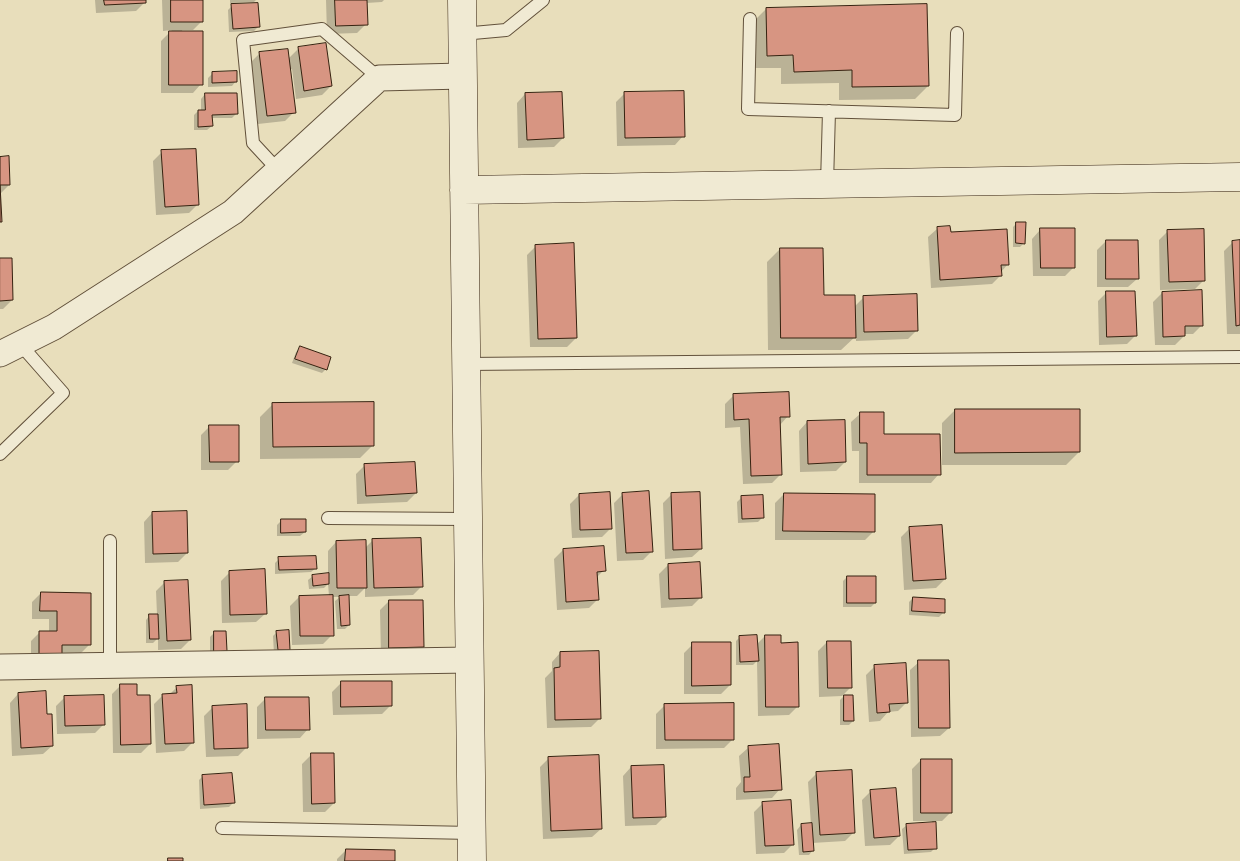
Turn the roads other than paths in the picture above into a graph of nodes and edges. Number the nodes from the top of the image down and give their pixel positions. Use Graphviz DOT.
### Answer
graph roads {
  1 [pos="462,0"];
  2 [pos="543,0"];
  3 [pos="750,19"];
  4 [pos="957,33"];
  5 [pos="462,34"];
  6 [pos="463,76"];
  7 [pos="379,78"];
  8 [pos="829,111"];
  9 [pos="278,170"];
  10 [pos="1240,177"];
  11 [pos="827,184"];
  12 [pos="464,190"];
  13 [pos="10,349"];
  14 [pos="1240,357"];
  15 [pos="466,364"];
  16 [pos="0,454"];
  17 [pos="328,518"];
  18 [pos="468,519"];
  19 [pos="110,541"];
  20 [pos="470,660"];
  21 [pos="110,665"];
  22 [pos="0,667"];
  23 [pos="222,828"];
  24 [pos="472,833"];
  25 [pos="472,861"];
  1 -- 5 [label="street"];
  2 -- 5 [label="lane"];
  3 -- 8 [label="lane"];
  4 -- 8 [label="lane"];
  5 -- 6 [label="street"];
  6 -- 7 [label="street"];
  6 -- 12 [label="street"];
  7 -- 9 [label="street"];
  7 -- 9 [label="lane"];
  8 -- 11 [label="lane"];
  9 -- 13 [label="street"];
  10 -- 11 [label="street"];
  11 -- 12 [label="street"];
  12 -- 15 [label="street"];
  13 -- 16 [label="lane"];
  14 -- 15 [label="lane"];
  15 -- 18 [label="street"];
  17 -- 18 [label="lane"];
  18 -- 20 [label="street"];
  19 -- 21 [label="lane"];
  20 -- 21 [label="street"];
  20 -- 24 [label="street"];
  21 -- 22 [label="street"];
  23 -- 24 [label="lane"];
  24 -- 25 [label="street"];
}
